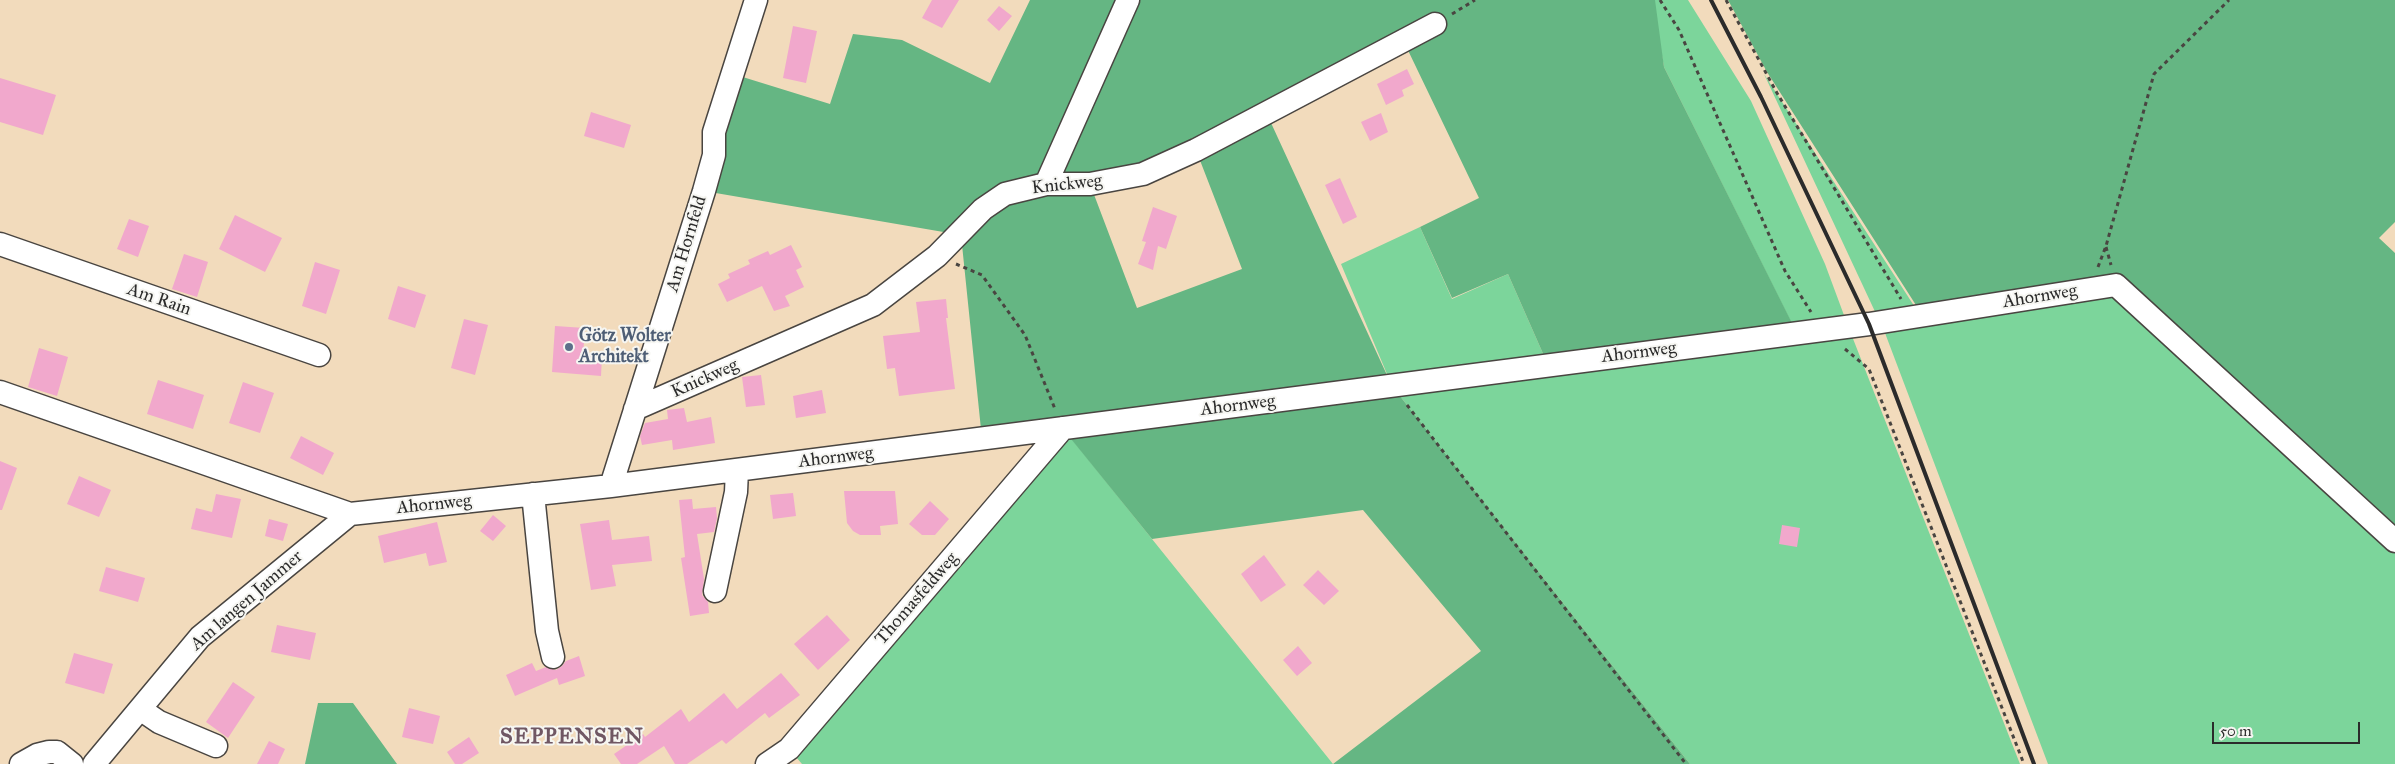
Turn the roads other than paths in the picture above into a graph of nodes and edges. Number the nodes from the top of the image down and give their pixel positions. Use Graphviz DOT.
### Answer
graph roads {
  1 [pos="756,0"];
  2 [pos="1128,0"];
  3 [pos="1435,24"];
  4 [pos="1046,184"];
  5 [pos="0,244"];
  6 [pos="319,355"];
  7 [pos="0,392"];
  8 [pos="635,409"];
  9 [pos="1063,428"];
  10 [pos="737,470"];
  11 [pos="611,486"];
  12 [pos="533,494"];
  13 [pos="350,514"];
  14 [pos="2395,541"];
  15 [pos="715,591"];
  16 [pos="553,657"];
  17 [pos="140,710"];
  18 [pos="216,746"];
  19 [pos="21,764"];
  20 [pos="72,764"];
  21 [pos="94,764"];
  22 [pos="767,764"];
  1 -- 8 [label="street, Am Hornfeld"];
  2 -- 4 [label="street"];
  3 -- 4 [label="street, Knickweg"];
  4 -- 8 [label="street, Knickweg"];
  5 -- 6 [label="street, Am Rain"];
  7 -- 13 [label="street, Ahornweg"];
  8 -- 11 [label="street, Am Hornfeld"];
  9 -- 10 [label="street, Ahornweg"];
  9 -- 14 [label="street, Ahornweg"];
  9 -- 22 [label="street, Thomasfeldweg"];
  10 -- 11 [label="street, Ahornweg"];
  10 -- 15 [label="street"];
  11 -- 12 [label="street, Ahornweg"];
  12 -- 13 [label="street, Ahornweg"];
  12 -- 16 [label="street"];
  13 -- 17 [label="street, Am langen Jammer"];
  17 -- 18 [label="street"];
  17 -- 21 [label="street, Am langen Jammer"];
  19 -- 20 [label="street"];
}
